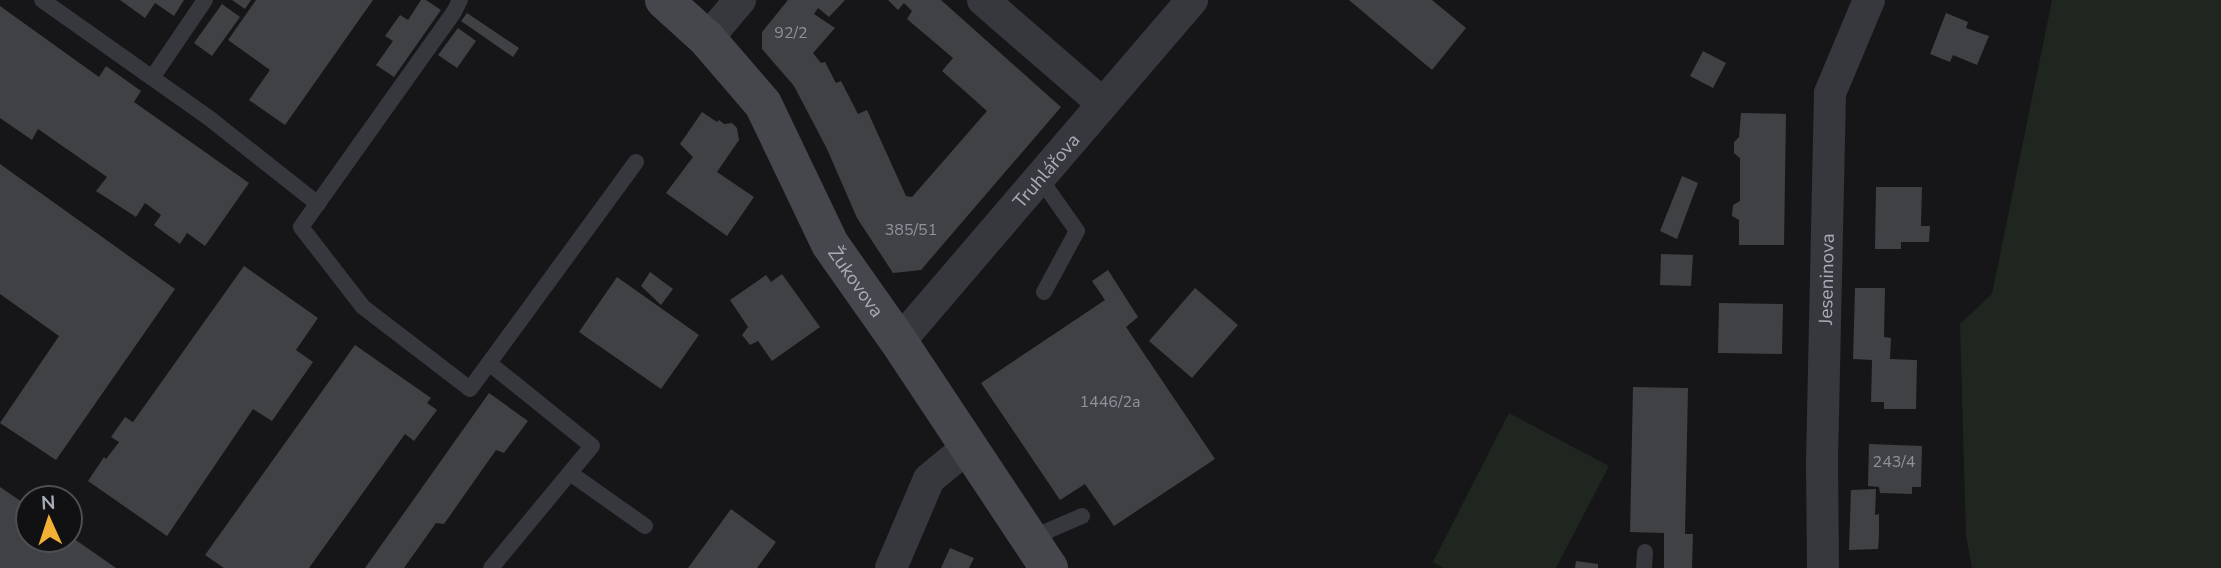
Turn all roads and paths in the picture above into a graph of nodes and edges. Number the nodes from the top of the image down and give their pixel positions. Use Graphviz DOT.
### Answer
graph roads {
  1 [pos="42,0"];
  2 [pos="205,0"];
  3 [pos="460,0"];
  4 [pos="664,0"];
  5 [pos="740,0"];
  6 [pos="983,0"];
  7 [pos="1192,0"];
  8 [pos="1869,0"];
  9 [pos="707,39"];
  10 [pos="152,78"];
  11 [pos="1102,103"];
  12 [pos="636,162"];
  13 [pos="1039,177"];
  14 [pos="318,204"];
  15 [pos="1044,292"];
  16 [pos="899,342"];
  17 [pos="489,363"];
  18 [pos="968,447"];
  19 [pos="570,472"];
  20 [pos="1082,516"];
  21 [pos="645,526"];
  22 [pos="1039,553"];
  23 [pos="491,568"];
  24 [pos="891,568"];
  25 [pos="1823,568"];
  1 -- 10 [label="lane"];
  2 -- 10 [label="lane"];
  3 -- 14 [label="lane"];
  4 -- 9 [label="street, Žukovova"];
  5 -- 9 [label="street"];
  6 -- 11 [label="street"];
  7 -- 11 [label="street, Truhlářova"];
  8 -- 25 [label="street, Jeseninova"];
  9 -- 16 [label="street, Žukovova"];
  10 -- 14 [label="lane"];
  11 -- 13 [label="street, Truhlářova"];
  12 -- 17 [label="lane"];
  13 -- 15 [label="lane"];
  13 -- 16 [label="street, Truhlářova"];
  14 -- 17 [label="lane"];
  16 -- 18 [label="street, Žukovova"];
  17 -- 19 [label="lane"];
  18 -- 22 [label="street, Žukovova"];
  18 -- 24 [label="street"];
  19 -- 21 [label="lane"];
  19 -- 23 [label="lane"];
  20 -- 22 [label="lane"];
}
